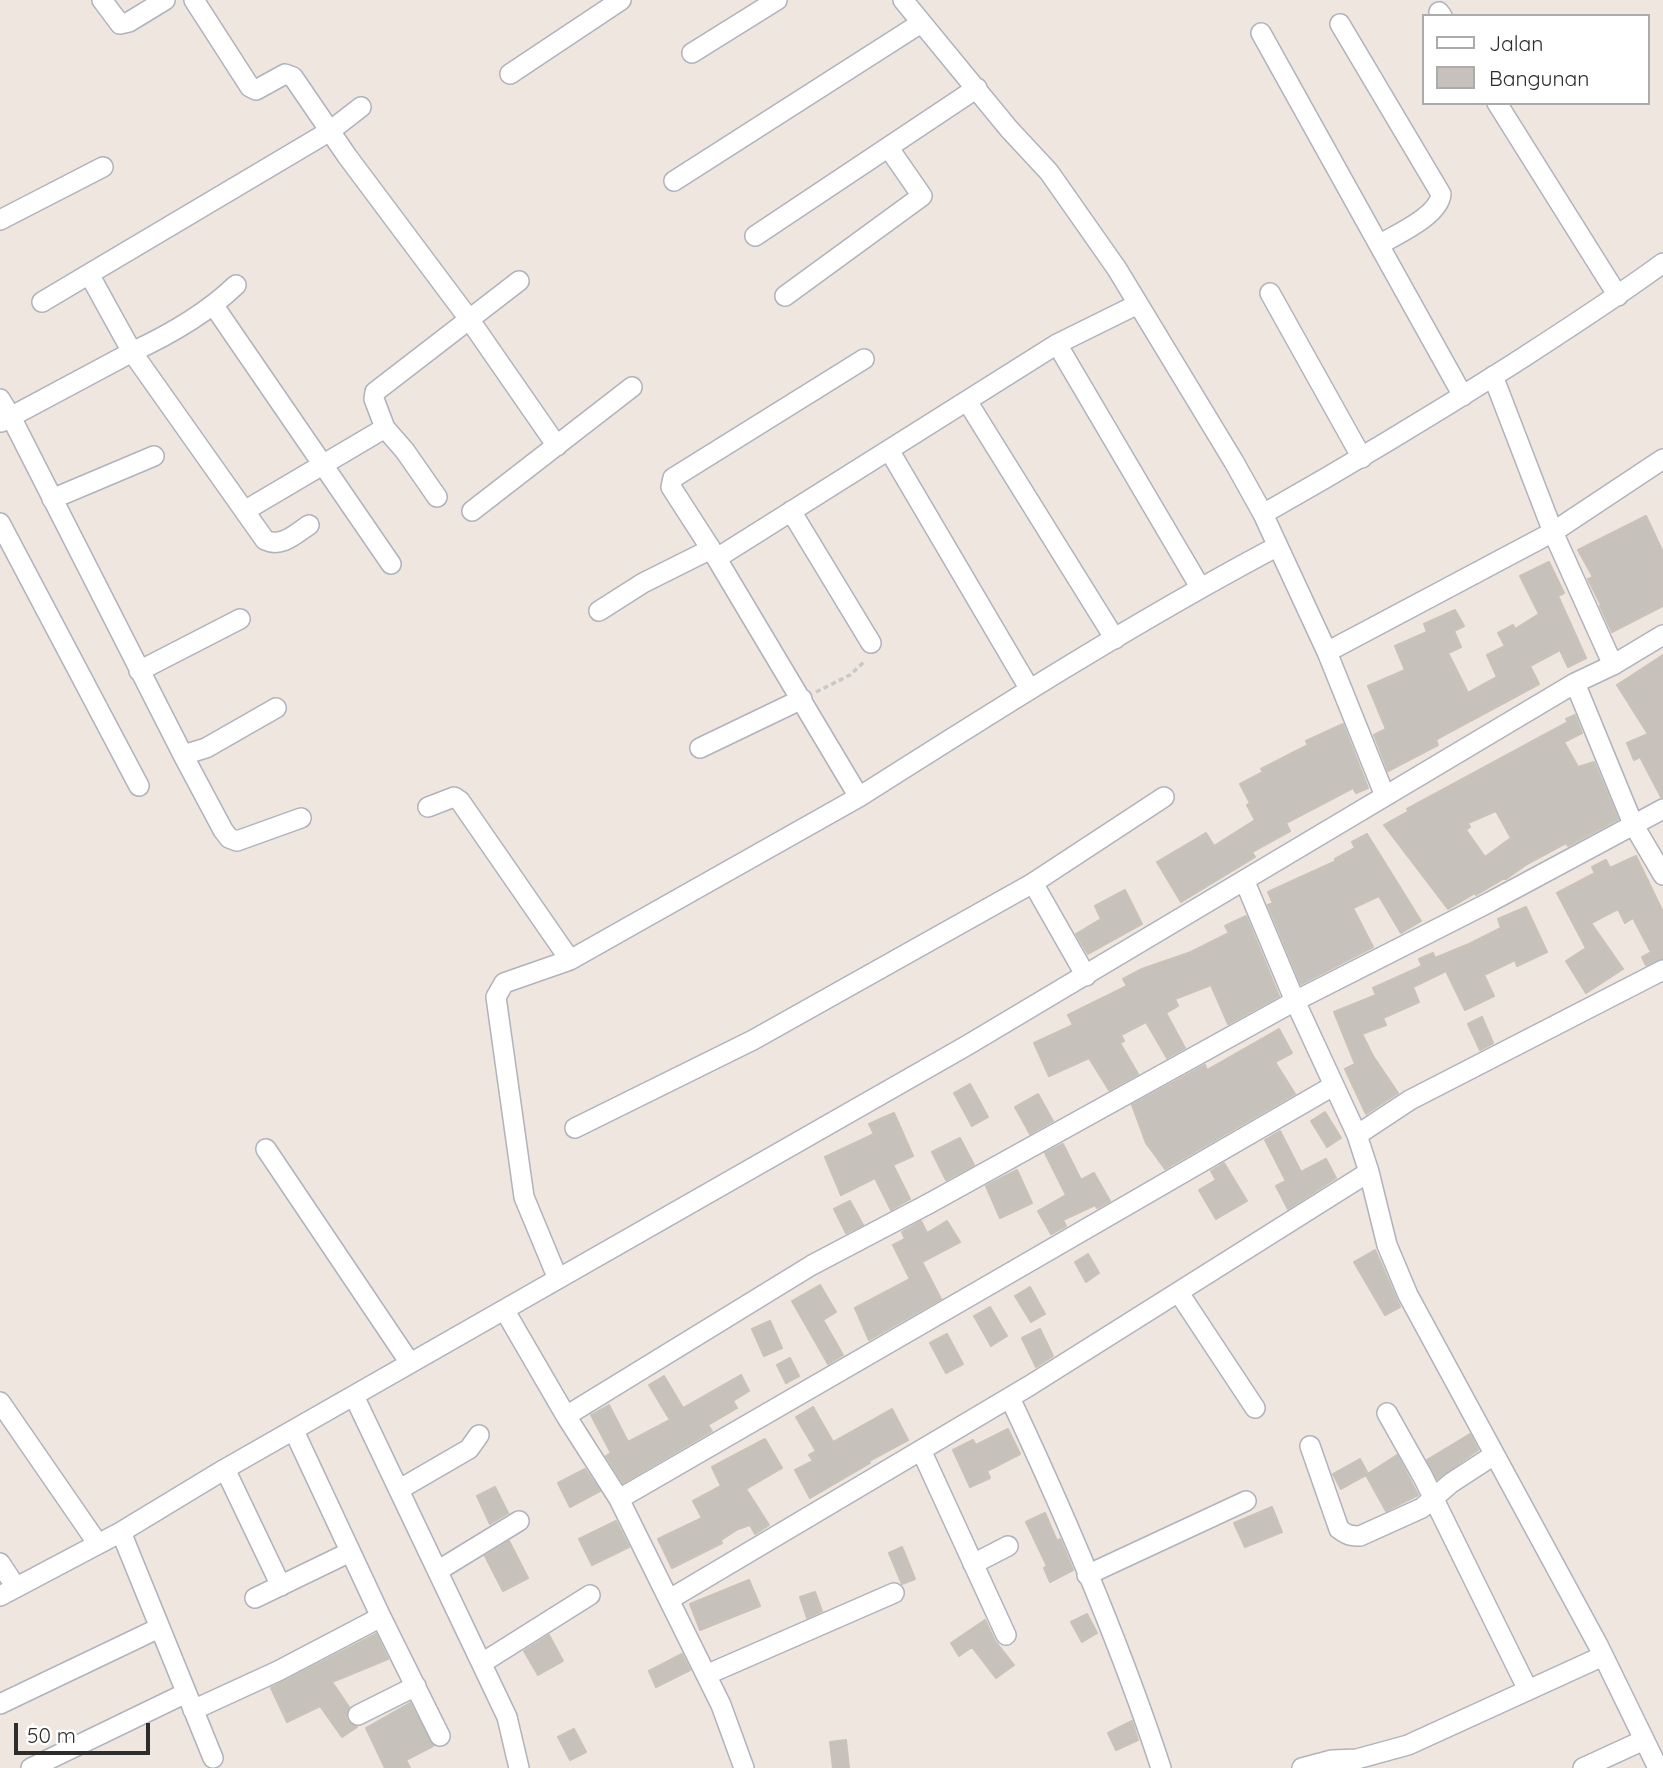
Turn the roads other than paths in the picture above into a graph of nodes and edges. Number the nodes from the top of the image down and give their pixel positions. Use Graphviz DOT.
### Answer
graph roads {
  1 [pos="102,0"];
  2 [pos="165,0"];
  3 [pos="194,0"];
  4 [pos="621,0"];
  5 [pos="777,0"];
  6 [pos="903,0"];
  7 [pos="922,23"];
  8 [pos="1340,24"];
  9 [pos="1261,33"];
  10 [pos="692,53"];
  11 [pos="510,74"];
  12 [pos="977,88"];
  13 [pos="1498,105"];
  14 [pos="361,107"];
  15 [pos="330,131"];
  16 [pos="888,147"];
  17 [pos="103,167"];
  18 [pos="674,181"];
  19 [pos="0,220"];
  20 [pos="755,236"];
  21 [pos="1379,244"];
  22 [pos="1663,263"];
  23 [pos="89,274"];
  24 [pos="519,281"];
  25 [pos="236,285"];
  26 [pos="1270,293"];
  27 [pos="785,296"];
  28 [pos="1618,296"];
  29 [pos="41,302"];
  30 [pos="1138,304"];
  31 [pos="214,306"];
  32 [pos="469,319"];
  33 [pos="1057,344"];
  34 [pos="132,352"];
  35 [pos="864,359"];
  36 [pos="1493,376"];
  37 [pos="632,387"];
  38 [pos="1463,396"];
  39 [pos="0,399"];
  40 [pos="967,401"];
  41 [pos="6,420"];
  42 [pos="385,428"];
  43 [pos="557,446"];
  44 [pos="889,450"];
  45 [pos="154,456"];
  46 [pos="1362,458"];
  47 [pos="1663,459"];
  48 [pos="324,464"];
  49 [pos="437,497"];
  50 [pos="52,499"];
  51 [pos="246,510"];
  52 [pos="472,511"];
  53 [pos="791,511"];
  54 [pos="1262,514"];
  55 [pos="0,523"];
  56 [pos="309,525"];
  57 [pos="1553,532"];
  58 [pos="1276,547"];
  59 [pos="714,553"];
  60 [pos="391,564"];
  61 [pos="1200,587"];
  62 [pos="600,611"];
  63 [pos="240,619"];
  64 [pos="1663,635"];
  65 [pos="1115,639"];
  66 [pos="871,643"];
  67 [pos="1327,652"];
  68 [pos="1613,665"];
  69 [pos="139,671"];
  70 [pos="1575,683"];
  71 [pos="1029,688"];
  72 [pos="802,699"];
  73 [pos="276,708"];
  74 [pos="700,748"];
  75 [pos="183,755"];
  76 [pos="139,786"];
  77 [pos="1385,796"];
  78 [pos="859,797"];
  79 [pos="1164,797"];
  80 [pos="428,807"];
  81 [pos="1663,808"];
  82 [pos="300,818"];
  83 [pos="1633,824"];
  84 [pos="1663,875"];
  85 [pos="1245,881"];
  86 [pos="1033,883"];
  87 [pos="570,960"];
  88 [pos="1663,970"];
  89 [pos="1086,976"];
  90 [pos="1295,1001"];
  91 [pos="1333,1086"];
  92 [pos="575,1128"];
  93 [pos="1357,1135"];
  94 [pos="265,1149"];
  95 [pos="1369,1172"];
  96 [pos="558,1279"];
  97 [pos="1179,1293"];
  98 [pos="505,1311"];
  99 [pos="410,1363"];
  100 [pos="354,1396"];
  101 [pos="1010,1398"];
  102 [pos="0,1402"];
  103 [pos="1255,1408"];
  104 [pos="1387,1413"];
  105 [pos="566,1416"];
  106 [pos="294,1431"];
  107 [pos="479,1435"];
  108 [pos="1310,1446"];
  109 [pos="921,1450"];
  110 [pos="1494,1455"];
  111 [pos="225,1469"];
  112 [pos="400,1489"];
  113 [pos="619,1499"];
  114 [pos="1432,1499"];
  115 [pos="1246,1500"];
  116 [pos="519,1521"];
  117 [pos="121,1532"];
  118 [pos="98,1544"];
  119 [pos="1007,1546"];
  120 [pos="350,1552"];
  121 [pos="0,1563"];
  122 [pos="973,1564"];
  123 [pos="439,1570"];
  124 [pos="1087,1574"];
  125 [pos="281,1586"];
  126 [pos="8,1592"];
  127 [pos="894,1593"];
  128 [pos="590,1595"];
  129 [pos="256,1598"];
  130 [pos="670,1599"];
  131 [pos="381,1617"];
  132 [pos="159,1628"];
  133 [pos="1006,1635"];
  134 [pos="1603,1656"];
  135 [pos="482,1663"];
  136 [pos="706,1675"];
  137 [pos="416,1686"];
  138 [pos="1528,1690"];
  139 [pos="189,1701"];
  140 [pos="0,1704"];
  141 [pos="358,1716"];
  142 [pos="440,1736"];
  143 [pos="1644,1740"];
  144 [pos="213,1758"];
  145 [pos="31,1768"];
  146 [pos="519,1768"];
  147 [pos="744,1768"];
  148 [pos="1161,1768"];
  149 [pos="1301,1768"];
  150 [pos="1583,1768"];
  151 [pos="1658,1768"];
  1 -- 2 [label="street"];
  3 -- 15 [label="street"];
  4 -- 11 [label="street"];
  5 -- 10 [label="street"];
  6 -- 7 [label="street"];
  7 -- 12 [label="street"];
  7 -- 18 [label="street"];
  8 -- 21 [label="street"];
  9 -- 21 [label="street"];
  12 -- 16 [label="street"];
  12 -- 30 [label="street"];
  13 -- 28 [label="street"];
  14 -- 15 [label="street"];
  15 -- 23 [label="street"];
  15 -- 32 [label="street"];
  16 -- 20 [label="street"];
  16 -- 27 [label="street"];
  17 -- 19 [label="street"];
  21 -- 38 [label="street"];
  22 -- 28 [label="street"];
  23 -- 29 [label="street"];
  23 -- 34 [label="street"];
  24 -- 32 [label="street"];
  25 -- 31 [label="street"];
  26 -- 46 [label="street"];
  28 -- 36 [label="street"];
  30 -- 33 [label="street"];
  30 -- 54 [label="street"];
  31 -- 34 [label="street"];
  31 -- 48 [label="street"];
  32 -- 42 [label="street"];
  32 -- 43 [label="street"];
  33 -- 40 [label="street"];
  33 -- 61 [label="street"];
  34 -- 41 [label="street"];
  34 -- 51 [label="street"];
  35 -- 59 [label="street"];
  36 -- 38 [label="street"];
  36 -- 57 [label="street"];
  37 -- 43 [label="street"];
  38 -- 46 [label="street"];
  39 -- 41 [label="street"];
  40 -- 44 [label="street"];
  40 -- 65 [label="street"];
  41 -- 50 [label="street"];
  42 -- 48 [label="street"];
  42 -- 49 [label="street"];
  43 -- 52 [label="street"];
  44 -- 53 [label="street"];
  44 -- 71 [label="street"];
  45 -- 50 [label="street"];
  46 -- 54 [label="street"];
  47 -- 57 [label="street"];
  48 -- 51 [label="street"];
  48 -- 60 [label="street"];
  50 -- 69 [label="street"];
  51 -- 56 [label="street"];
  53 -- 59 [label="street"];
  53 -- 66 [label="street"];
  54 -- 58 [label="street"];
  55 -- 76 [label="street"];
  57 -- 67 [label="street"];
  57 -- 68 [label="street"];
  58 -- 61 [label="street"];
  58 -- 67 [label="street"];
  59 -- 62 [label="street"];
  59 -- 72 [label="street"];
  61 -- 65 [label="street"];
  63 -- 69 [label="street"];
  64 -- 68 [label="street"];
  65 -- 71 [label="street"];
  67 -- 77 [label="street"];
  68 -- 70 [label="street"];
  69 -- 75 [label="street"];
  70 -- 77 [label="street"];
  70 -- 83 [label="street"];
  71 -- 78 [label="street"];
  72 -- 74 [label="street"];
  72 -- 78 [label="street"];
  73 -- 75 [label="street"];
  75 -- 82 [label="street"];
  77 -- 85 [label="street"];
  78 -- 87 [label="street"];
  79 -- 86 [label="street"];
  80 -- 87 [label="street"];
  81 -- 83 [label="street"];
  83 -- 84 [label="street"];
  83 -- 90 [label="street"];
  85 -- 89 [label="street"];
  85 -- 90 [label="street"];
  86 -- 89 [label="street"];
  86 -- 92 [label="street"];
  87 -- 96 [label="street"];
  88 -- 93 [label="street"];
  89 -- 96 [label="street"];
  90 -- 91 [label="street"];
  90 -- 105 [label="street"];
  91 -- 93 [label="street"];
  91 -- 113 [label="street"];
  93 -- 95 [label="street"];
  94 -- 99 [label="street"];
  95 -- 97 [label="street"];
  95 -- 110 [label="street"];
  96 -- 98 [label="street"];
  97 -- 101 [label="street"];
  97 -- 103 [label="street"];
  98 -- 99 [label="street"];
  98 -- 105 [label="street"];
  99 -- 100 [label="street"];
  100 -- 106 [label="street"];
  100 -- 112 [label="street"];
  101 -- 109 [label="street"];
  101 -- 124 [label="street"];
  102 -- 118 [label="street"];
  104 -- 114 [label="street"];
  105 -- 113 [label="street"];
  106 -- 111 [label="street"];
  106 -- 120 [label="street"];
  107 -- 112 [label="street"];
  108 -- 114 [label="street"];
  109 -- 122 [label="street"];
  109 -- 130 [label="street"];
  110 -- 114 [label="street"];
  110 -- 134 [label="street"];
  111 -- 117 [label="street"];
  111 -- 125 [label="street"];
  112 -- 123 [label="street"];
  113 -- 130 [label="street"];
  114 -- 138 [label="street"];
  115 -- 124 [label="street"];
  116 -- 123 [label="street"];
  117 -- 118 [label="street"];
  117 -- 132 [label="street"];
  118 -- 126 [label="street"];
  119 -- 122 [label="street"];
  120 -- 125 [label="street"];
  120 -- 131 [label="street"];
  121 -- 126 [label="street"];
  122 -- 133 [label="street"];
  123 -- 135 [label="street"];
  124 -- 148 [label="street"];
  125 -- 129 [label="street"];
  127 -- 136 [label="street"];
  128 -- 135 [label="street"];
  130 -- 136 [label="street"];
  131 -- 137 [label="street"];
  131 -- 139 [label="street"];
  132 -- 139 [label="street"];
  132 -- 140 [label="street"];
  134 -- 138 [label="street"];
  134 -- 143 [label="street"];
  135 -- 146 [label="street"];
  136 -- 147 [label="street"];
  137 -- 141 [label="street"];
  137 -- 142 [label="street"];
  138 -- 149 [label="street"];
  139 -- 144 [label="street"];
  139 -- 145 [label="street"];
  143 -- 150 [label="street"];
  143 -- 151 [label="street"];
}
